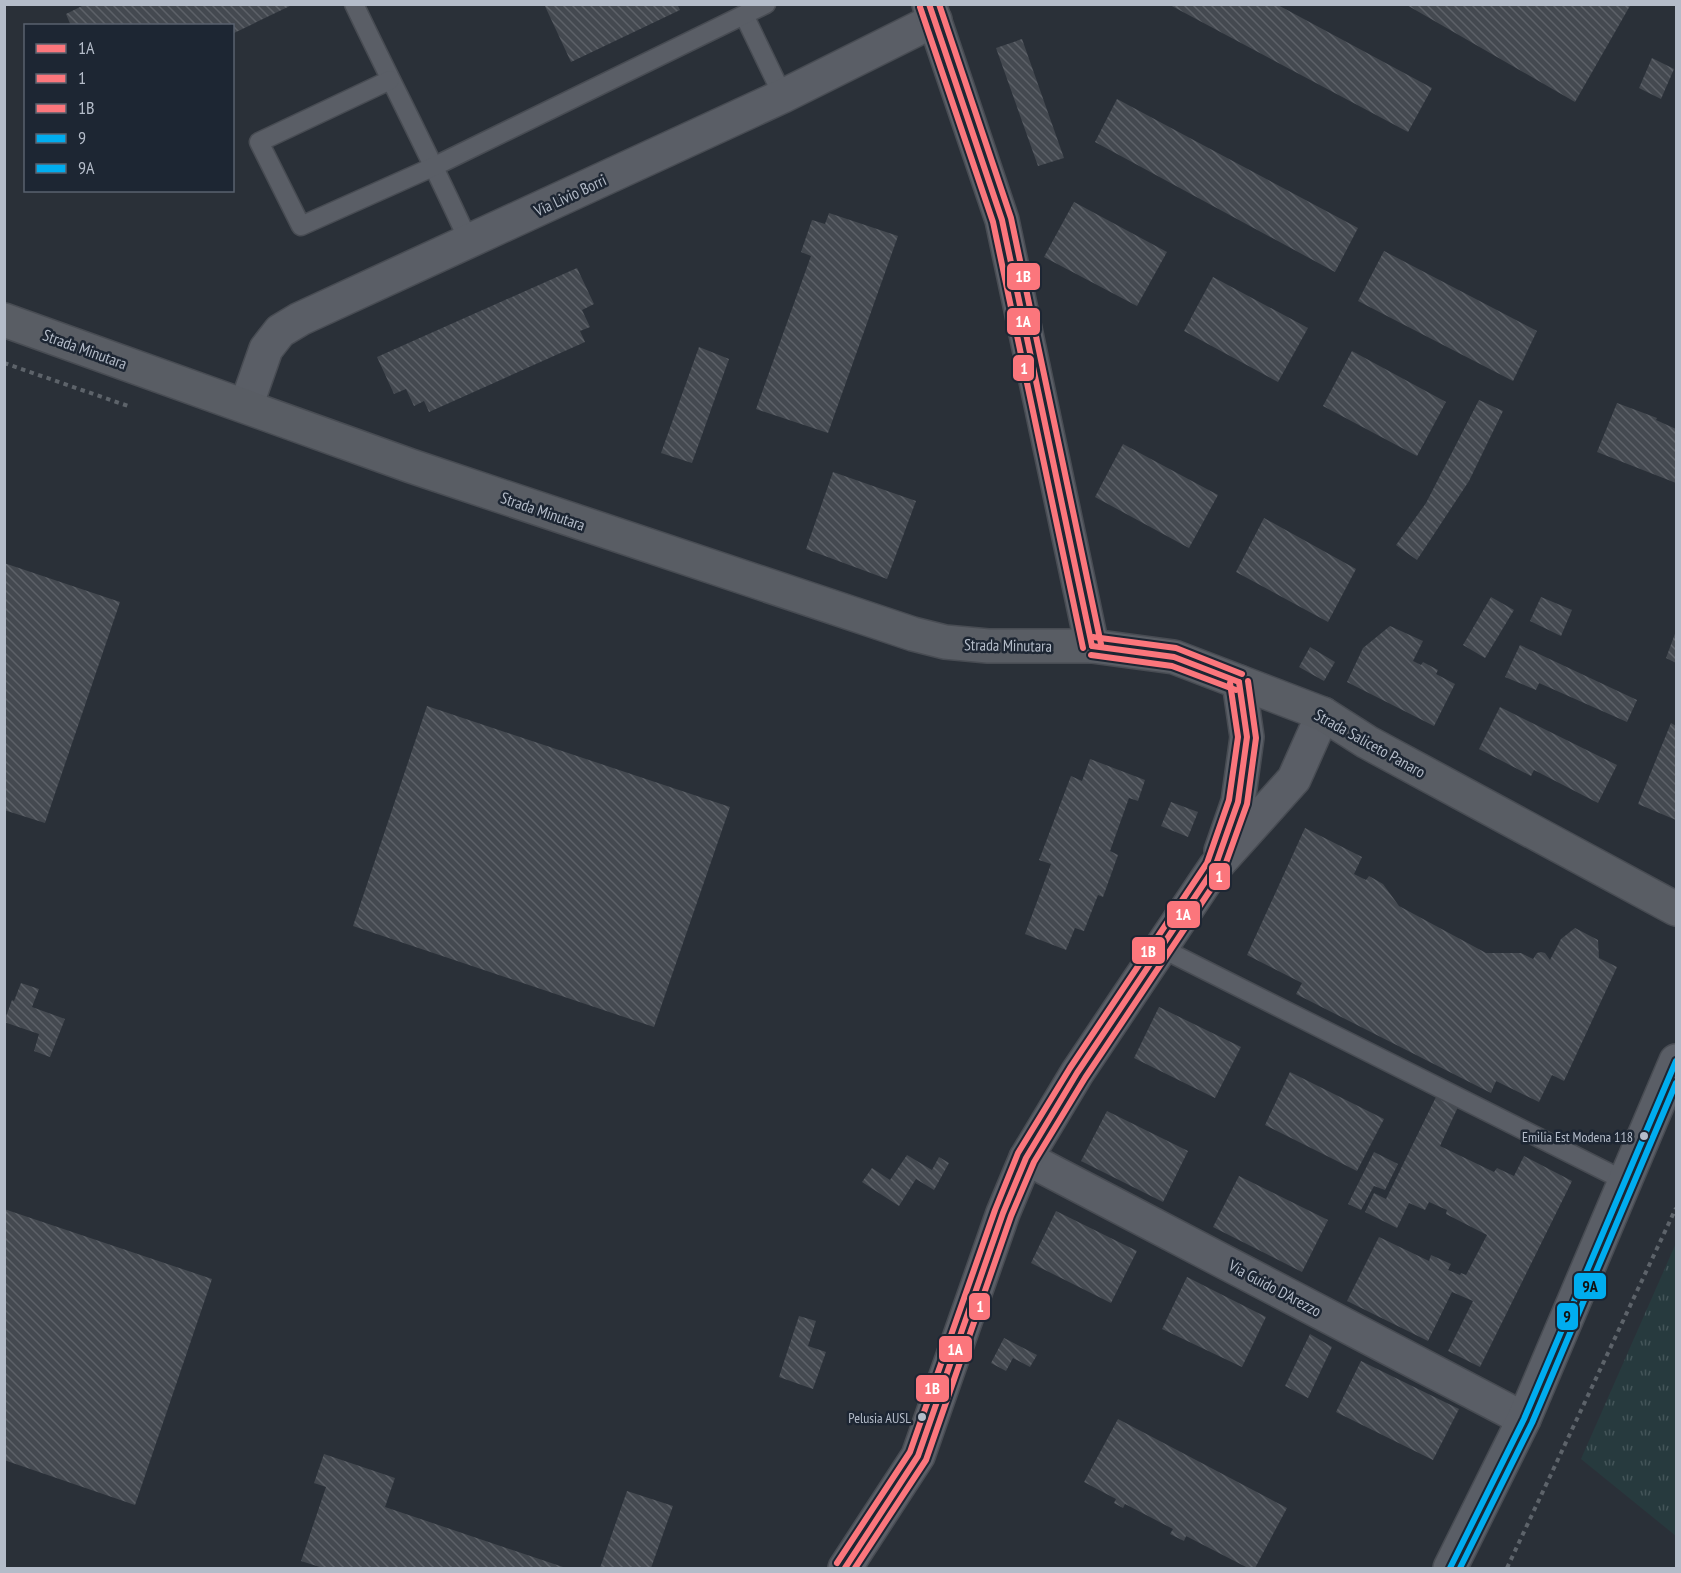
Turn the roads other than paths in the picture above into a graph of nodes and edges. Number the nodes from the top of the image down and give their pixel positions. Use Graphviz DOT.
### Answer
graph roads {
  1 [pos="354,4"];
  2 [pos="766,4"];
  3 [pos="932,12"];
  4 [pos="744,15"];
  5 [pos="390,80"];
  6 [pos="783,96"];
  7 [pos="435,166"];
  8 [pos="469,242"];
  9 [pos="4,320"];
  10 [pos="246,406"];
  11 [pos="1092,646"];
  12 [pos="1239,682"];
  13 [pos="1323,714"];
  14 [pos="1215,867"];
  15 [pos="1676,906"];
  16 [pos="1161,948"];
  17 [pos="1677,1061"];
  18 [pos="1026,1158"];
  19 [pos="1625,1181"];
  20 [pos="1524,1419"];
  21 [pos="844,1569"];
  22 [pos="1450,1569"];
  1 -- 5 [label="lane"];
  2 -- 4 [label="lane"];
  3 -- 6 [label="street, Via Livio Borri"];
  3 -- 11 [label="street"];
  4 -- 6 [label="lane"];
  4 -- 7 [label="lane"];
  5 -- 7 [label="lane"];
  5 -- 7 [label="lane"];
  6 -- 8 [label="street, Via Livio Borri"];
  7 -- 8 [label="lane"];
  8 -- 10 [label="street, Via Livio Borri"];
  9 -- 10 [label="main road, Strada Minutara"];
  10 -- 11 [label="main road, Strada Minutara"];
  11 -- 12 [label="main road, Strada Saliceto Panaro"];
  12 -- 13 [label="main road, Strada Saliceto Panaro"];
  12 -- 14 [label="street"];
  13 -- 14 [label="street"];
  13 -- 15 [label="main road, Strada Saliceto Panaro"];
  14 -- 16 [label="street"];
  16 -- 18 [label="street"];
  16 -- 19 [label="lane"];
  17 -- 19 [label="street"];
  18 -- 20 [label="street, Via Guido D'Arezzo"];
  18 -- 21 [label="street"];
  19 -- 20 [label="street"];
  20 -- 22 [label="street"];
}
